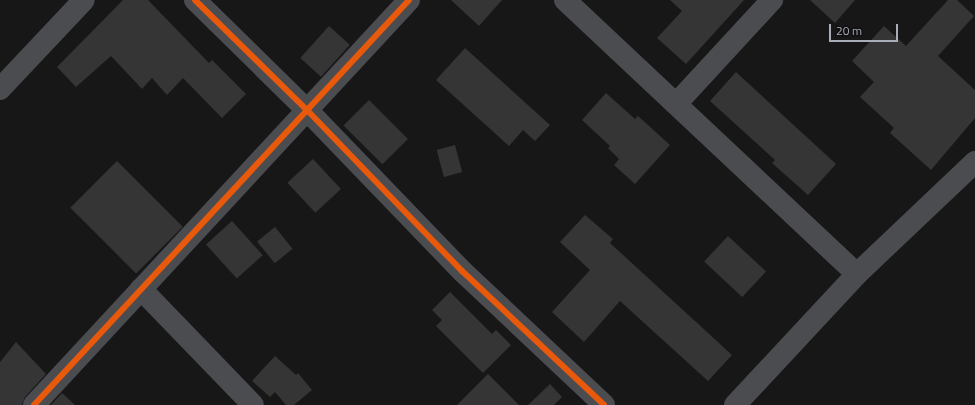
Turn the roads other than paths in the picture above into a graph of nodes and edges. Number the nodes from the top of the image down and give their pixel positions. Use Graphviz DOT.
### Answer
graph roads {
  1 [pos="84,0"];
  2 [pos="195,0"];
  3 [pos="409,0"];
  4 [pos="565,0"];
  5 [pos="772,0"];
  6 [pos="0,89"];
  7 [pos="676,104"];
  8 [pos="307,110"];
  9 [pos="975,162"];
  10 [pos="857,274"];
  11 [pos="141,289"];
  12 [pos="34,405"];
  13 [pos="253,405"];
  14 [pos="604,405"];
  15 [pos="735,405"];
  1 -- 6 [label="street"];
  2 -- 8 [label="street"];
  3 -- 8 [label="street"];
  4 -- 7 [label="street"];
  5 -- 7 [label="street"];
  7 -- 10 [label="street"];
  8 -- 11 [label="street"];
  8 -- 14 [label="street"];
  9 -- 10 [label="street"];
  10 -- 15 [label="street"];
  11 -- 12 [label="street"];
  11 -- 13 [label="street"];
}
